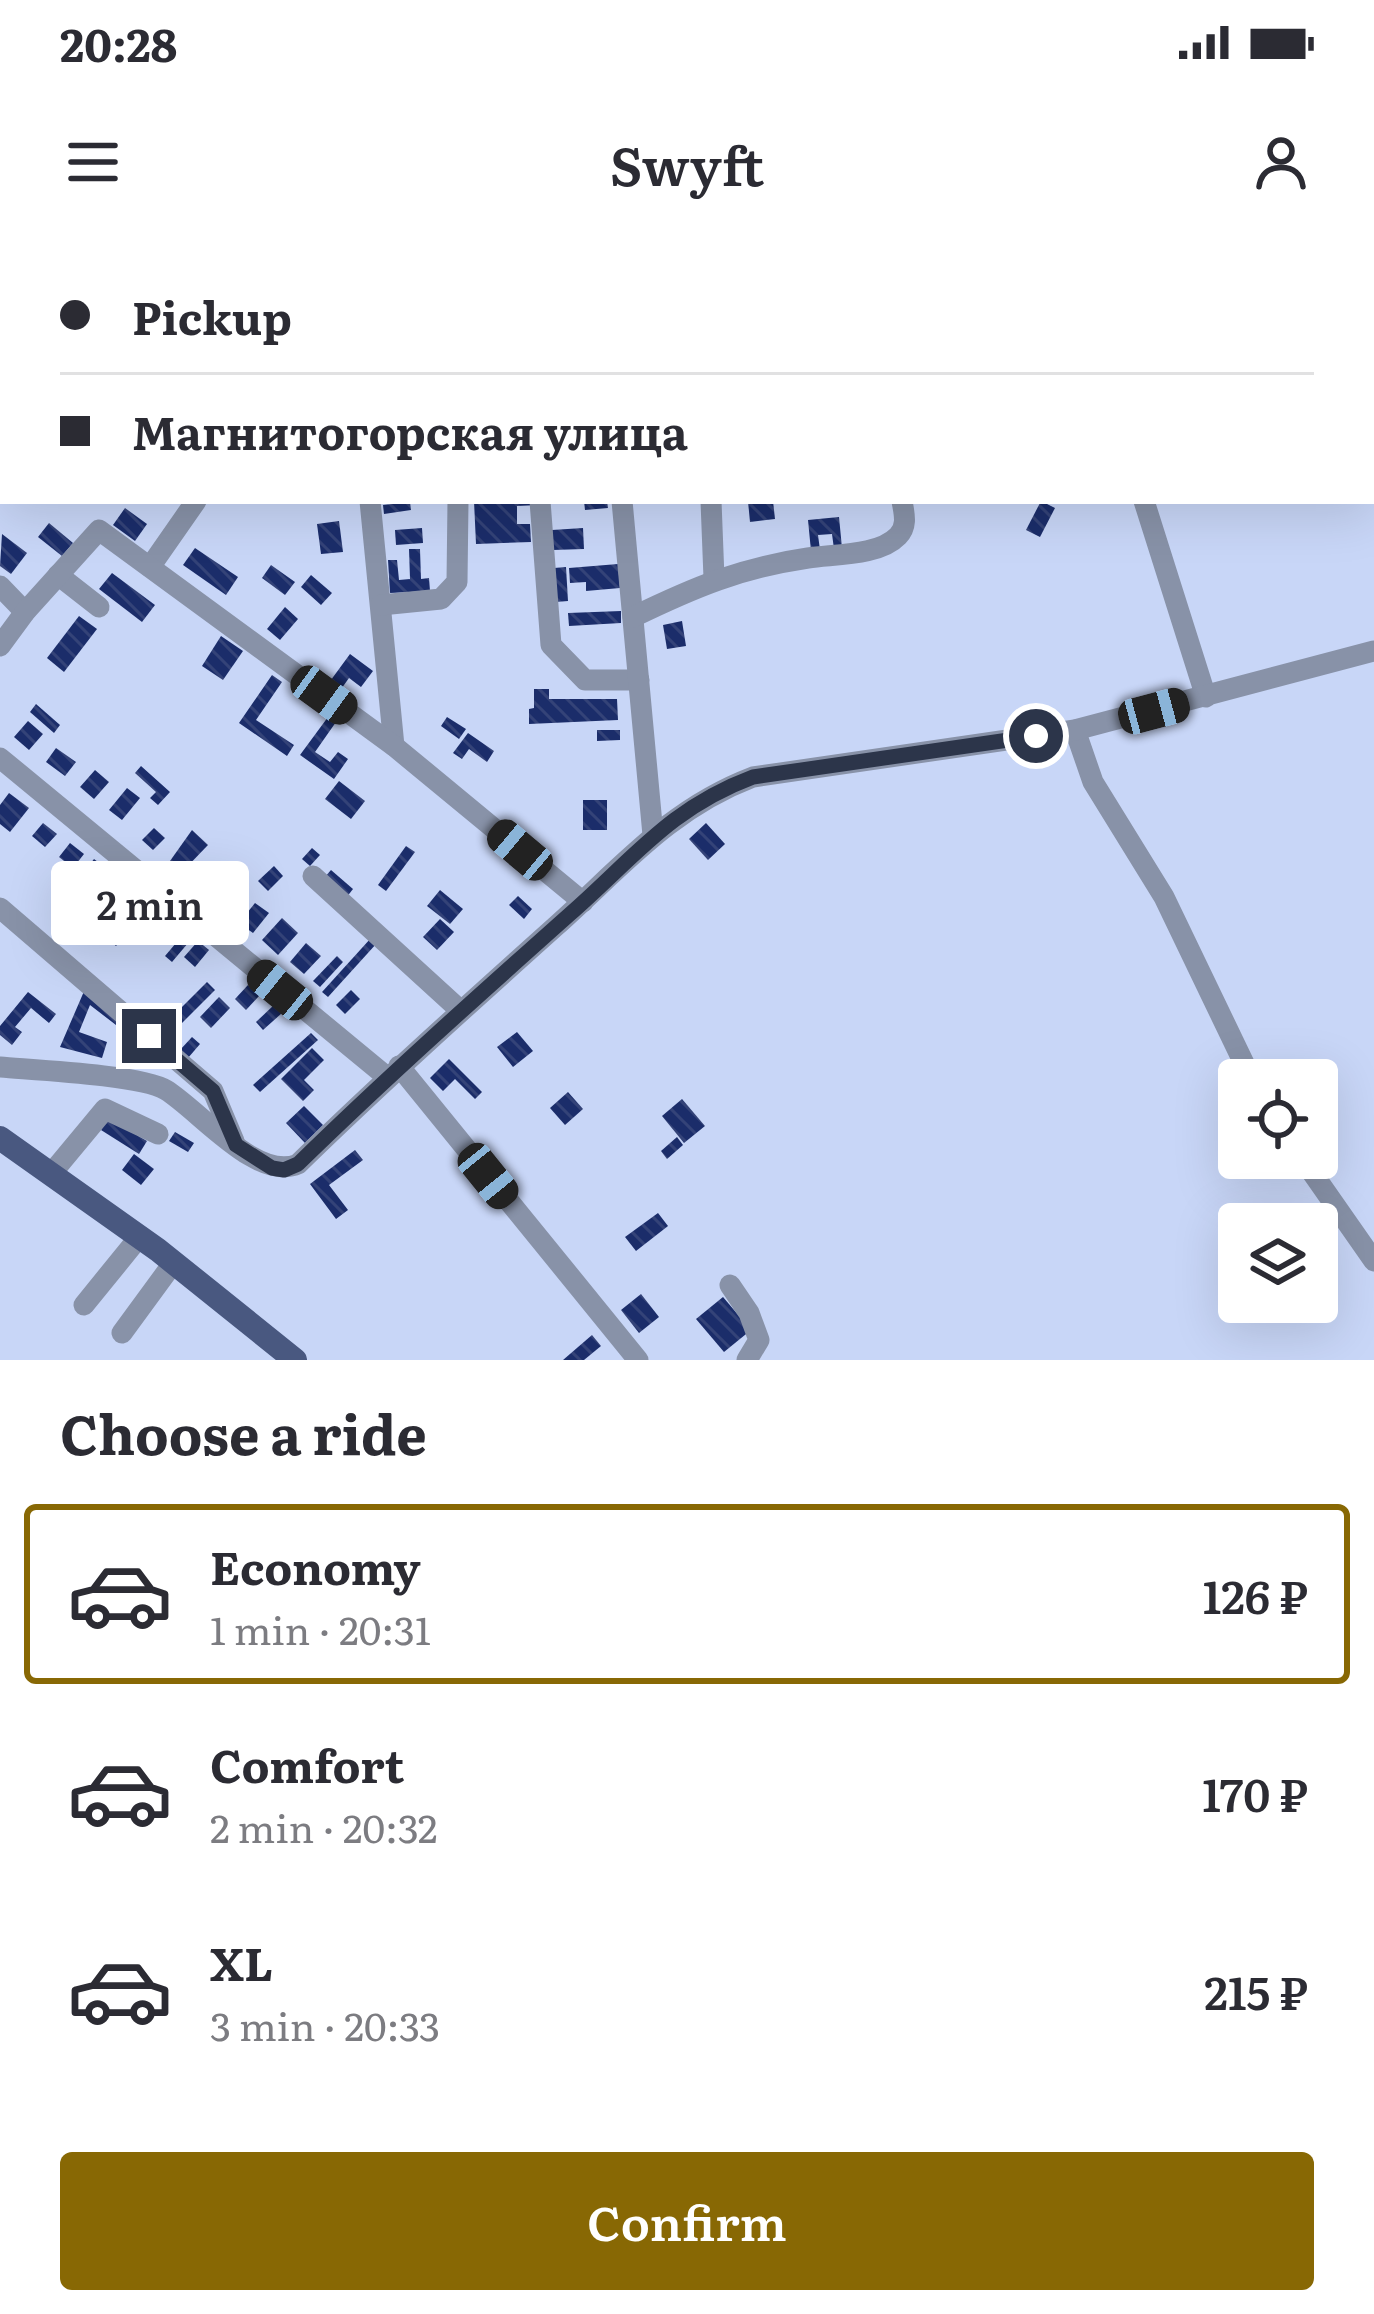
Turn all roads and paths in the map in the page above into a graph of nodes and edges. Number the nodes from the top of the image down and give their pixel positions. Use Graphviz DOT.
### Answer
graph roads {
  1 [pos="194,504"];
  2 [pos="370,504"];
  3 [pos="458,504"];
  4 [pos="540,504"];
  5 [pos="622,504"];
  6 [pos="711,504"];
  7 [pos="902,504"];
  8 [pos="1145,504"];
  9 [pos="150,567"];
  10 [pos="58,575"];
  11 [pos="713,578"];
  12 [pos="0,586"];
  13 [pos="381,605"];
  14 [pos="99,607"];
  15 [pos="25,612"];
  16 [pos="633,617"];
  17 [pos="0,646"];
  18 [pos="1374,651"];
  19 [pos="639,680"];
  20 [pos="1206,697"];
  21 [pos="1075,730"];
  22 [pos="394,746"];
  23 [pos="0,758"];
  24 [pos="653,835"];
  25 [pos="313,876"];
  26 [pos="583,902"];
  27 [pos="0,908"];
  28 [pos="461,1011"];
  29 [pos="1242,1059"];
  30 [pos="0,1067"];
  31 [pos="393,1072"];
  32 [pos="158,1134"];
  33 [pos="0,1138"];
  34 [pos="236,1145"];
  35 [pos="51,1174"];
  36 [pos="1317,1179"];
  37 [pos="140,1236"];
  38 [pos="1374,1261"];
  39 [pos="174,1262"];
  40 [pos="730,1285"];
  41 [pos="84,1305"];
  42 [pos="122,1333"];
  43 [pos="295,1360"];
  44 [pos="638,1360"];
  45 [pos="747,1360"];
  1 -- 9 [label="street"];
  2 -- 13 [label="street"];
  3 -- 13 [label="street"];
  4 -- 19 [label="street"];
  5 -- 16 [label="street"];
  6 -- 11 [label="street"];
  7 -- 11 [label="street"];
  8 -- 20 [label="street"];
  9 -- 10 [label="street"];
  9 -- 22 [label="street"];
  10 -- 14 [label="street"];
  10 -- 15 [label="street"];
  11 -- 16 [label="street"];
  12 -- 15 [label="street"];
  13 -- 22 [label="street"];
  15 -- 17 [label="street"];
  16 -- 19 [label="street"];
  18 -- 20 [label="street"];
  19 -- 24 [label="street"];
  20 -- 21 [label="street"];
  21 -- 24 [label="street"];
  21 -- 29 [label="street"];
  22 -- 26 [label="street"];
  23 -- 31 [label="street"];
  24 -- 26 [label="street"];
  25 -- 28 [label="street"];
  26 -- 28 [label="street"];
  27 -- 34 [label="street"];
  28 -- 31 [label="street"];
  30 -- 34 [label="street"];
  31 -- 34 [label="street"];
  31 -- 44 [label="street"];
  32 -- 35 [label="street"];
  33 -- 35 [label="main road"];
  35 -- 37 [label="main road"];
  36 -- 38 [label="street"];
  37 -- 39 [label="main road"];
  37 -- 41 [label="street"];
  39 -- 42 [label="street"];
  39 -- 43 [label="main road"];
  40 -- 45 [label="street"];
}
